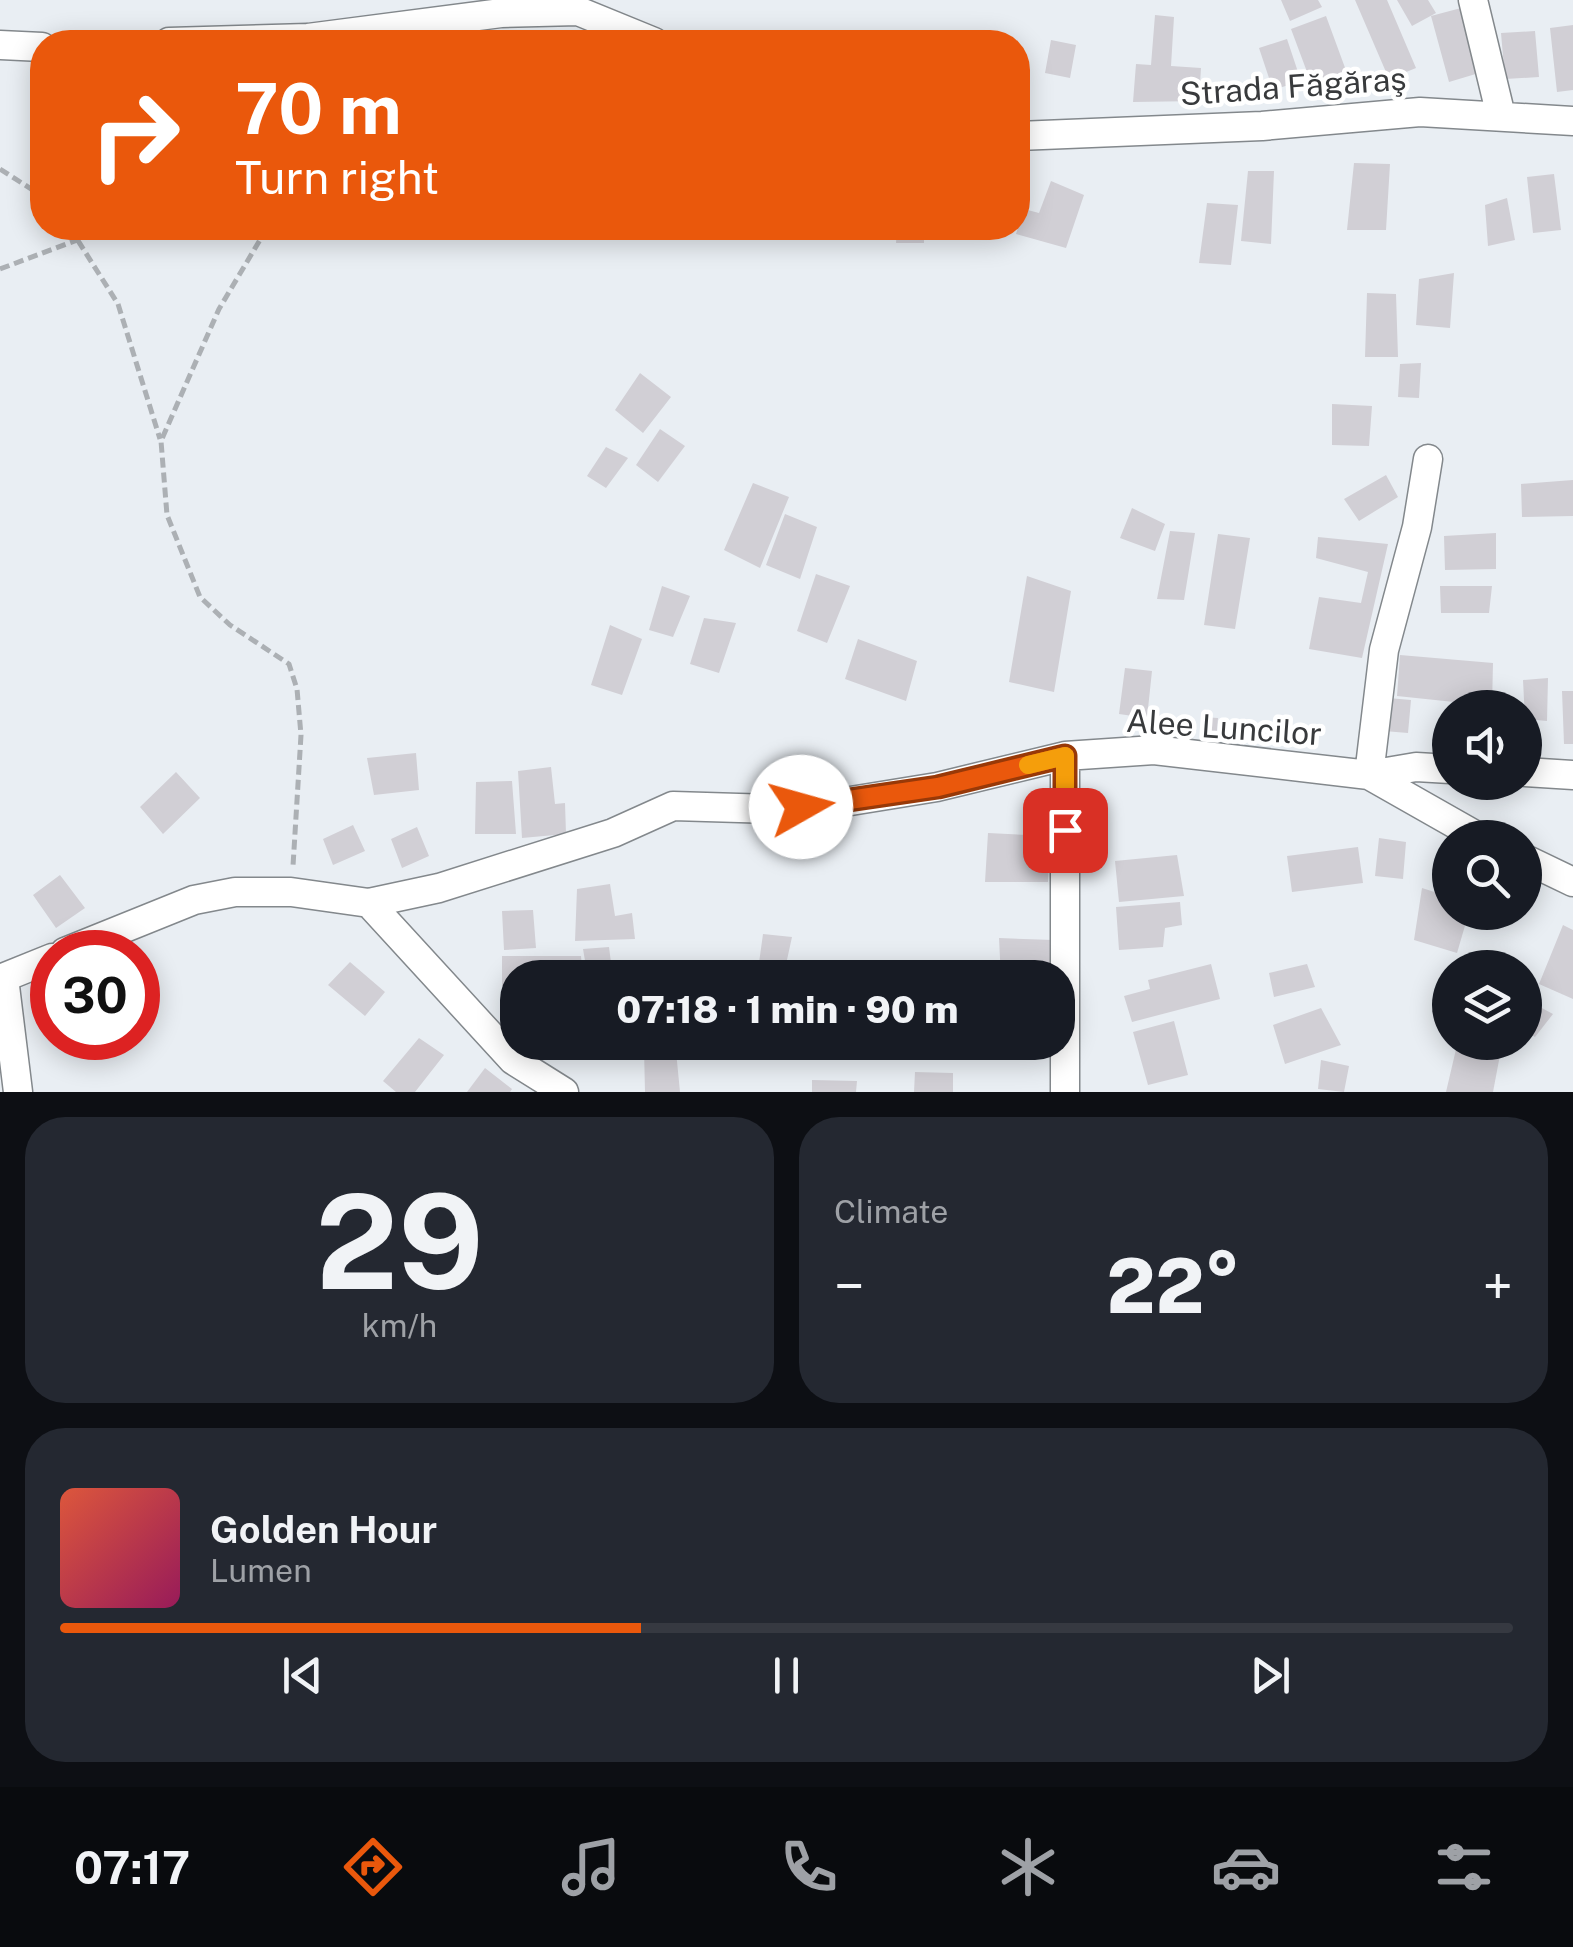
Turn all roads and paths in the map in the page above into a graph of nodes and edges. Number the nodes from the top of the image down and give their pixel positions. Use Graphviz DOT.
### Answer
graph roads {
  1 [pos="1473,0"];
  2 [pos="370,30"];
  3 [pos="625,30"];
  4 [pos="0,45"];
  5 [pos="30,46"];
  6 [pos="1501,116"];
  7 [pos="1573,121"];
  8 [pos="1030,136"];
  9 [pos="0,170"];
  10 [pos="30,189"];
  11 [pos="74,240"];
  12 [pos="80,240"];
  13 [pos="260,240"];
  14 [pos="0,270"];
  15 [pos="160,441"];
  16 [pos="1428,459"];
  17 [pos="1065,756"];
  18 [pos="1432,767"];
  19 [pos="1542,773"];
  20 [pos="1368,774"];
  21 [pos="1573,774"];
  22 [pos="1448,820"];
  23 [pos="1542,867"];
  24 [pos="1573,882"];
  25 [pos="291,892"];
  26 [pos="369,903"];
  27 [pos="120,930"];
  28 [pos="30,967"];
  29 [pos="2,978"];
  30 [pos="18,1092"];
  31 [pos="564,1092"];
  32 [pos="1064,1092"];
  1 -- 6 [label="street"];
  2 -- 3 [label="street"];
  4 -- 5 [label="street"];
  6 -- 7 [label="street, Strada Făgăraş"];
  6 -- 8 [label="street, Strada Făgăraş"];
  9 -- 10 [label="path"];
  11 -- 14 [label="path"];
  12 -- 15 [label="path"];
  13 -- 15 [label="path"];
  15 -- 25 [label="path"];
  16 -- 20 [label="street"];
  17 -- 20 [label="street, Alee Luncilor"];
  17 -- 26 [label="street, Alee Luncilor"];
  17 -- 32 [label="street"];
  18 -- 20 [label="street"];
  19 -- 21 [label="street"];
  20 -- 22 [label="street, Alee Luncilor"];
  23 -- 24 [label="street"];
  25 -- 26 [label="street"];
  25 -- 27 [label="street"];
  26 -- 31 [label="street"];
  28 -- 29 [label="street"];
  29 -- 30 [label="street"];
}
